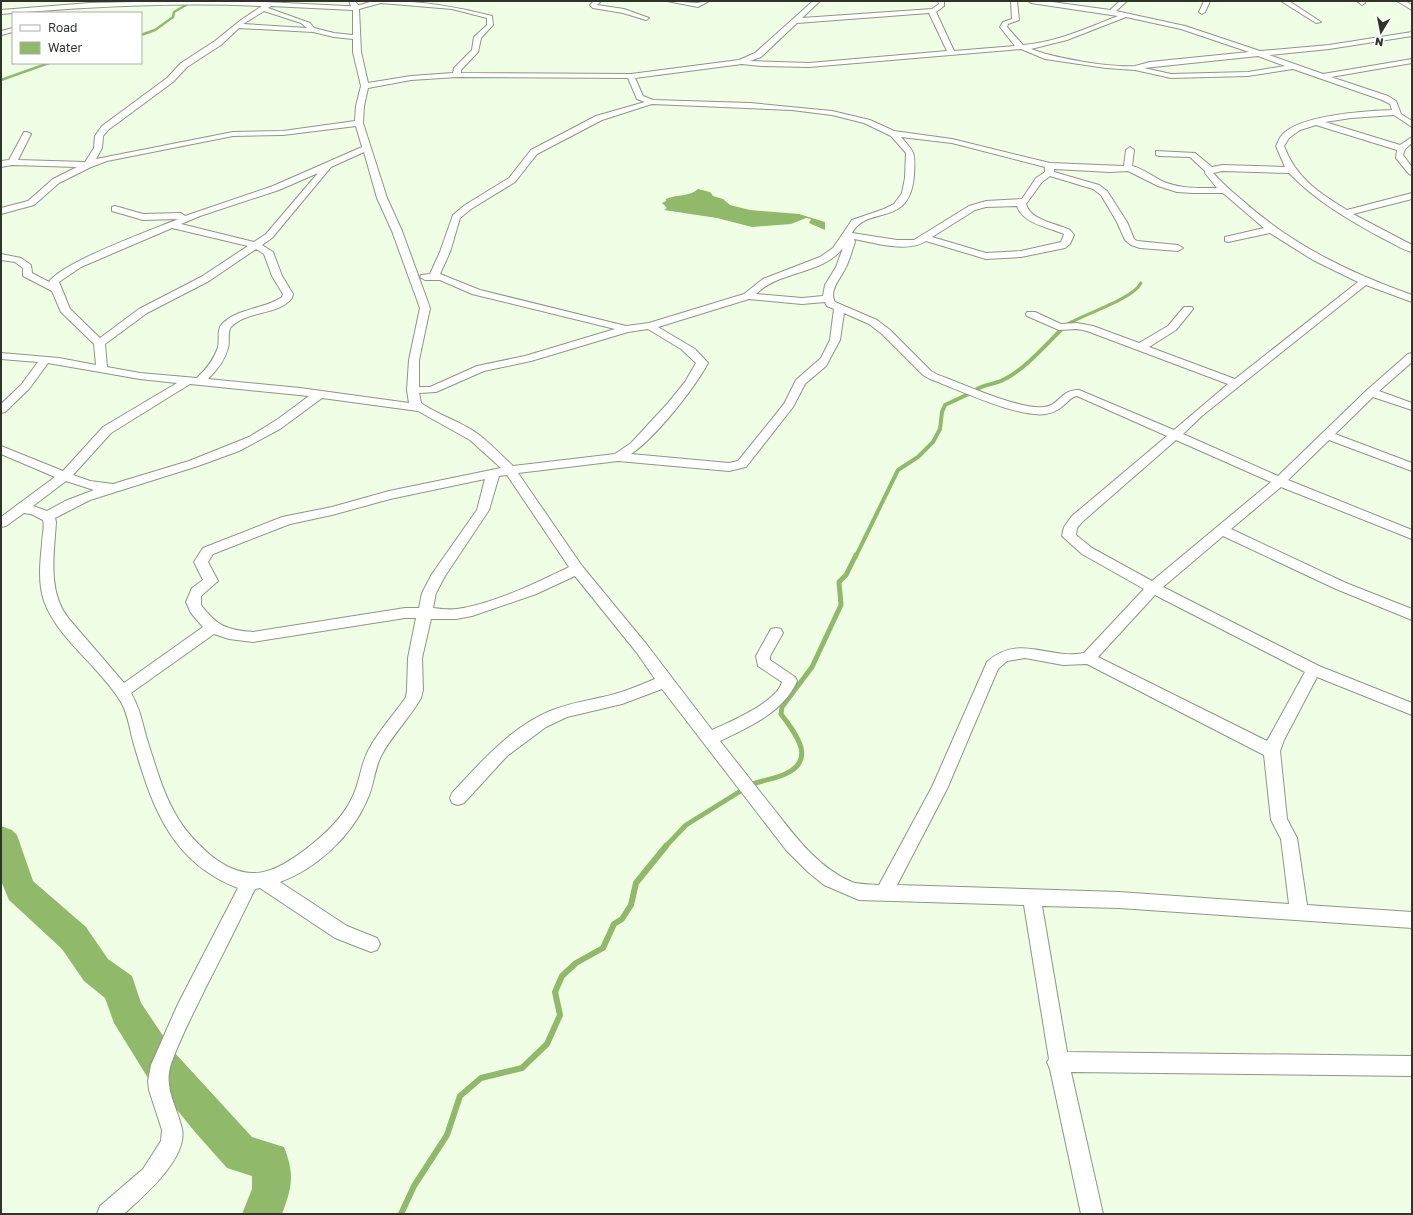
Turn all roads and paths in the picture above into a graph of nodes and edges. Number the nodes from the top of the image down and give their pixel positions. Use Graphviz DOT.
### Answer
graph roads {
  1 [pos="108,1"];
  2 [pos="149,1"];
  3 [pos="381,1"];
  4 [pos="598,1"];
  5 [pos="670,1"];
  6 [pos="706,1"];
  7 [pos="817,1"];
  8 [pos="940,1"];
  9 [pos="1014,1"];
  10 [pos="1031,1"];
  11 [pos="1124,1"];
  12 [pos="1207,1"];
  13 [pos="1284,1"];
  14 [pos="1400,1"];
  15 [pos="225,2"];
  16 [pos="122,5"];
  17 [pos="142,5"];
  18 [pos="354,5"];
  19 [pos="266,6"];
  20 [pos="336,8"];
  21 [pos="1412,8"];
  22 [pos="930,11"];
  23 [pos="1,12"];
  24 [pos="91,12"];
  25 [pos="1111,12"];
  26 [pos="1202,12"];
  27 [pos="325,13"];
  28 [pos="1126,15"];
  29 [pos="646,18"];
  30 [pos="795,21"];
  31 [pos="1318,22"];
  32 [pos="312,25"];
  33 [pos="237,26"];
  34 [pos="12,30"];
  35 [pos="1,33"];
  36 [pos="1412,34"];
  37 [pos="357,37"];
  38 [pos="1023,47"];
  39 [pos="951,53"];
  40 [pos="1259,53"];
  41 [pos="740,62"];
  42 [pos="1412,62"];
  43 [pos="1294,67"];
  44 [pos="1135,68"];
  45 [pos="457,75"];
  46 [pos="631,76"];
  47 [pos="1322,77"];
  48 [pos="365,86"];
  49 [pos="652,102"];
  50 [pos="1397,112"];
  51 [pos="1316,122"];
  52 [pos="359,123"];
  53 [pos="1412,125"];
  54 [pos="890,133"];
  55 [pos="27,134"];
  56 [pos="1412,139"];
  57 [pos="366,148"];
  58 [pos="1400,148"];
  59 [pos="1130,150"];
  60 [pos="1159,152"];
  61 [pos="12,162"];
  62 [pos="1,164"];
  63 [pos="88,165"];
  64 [pos="330,165"];
  65 [pos="1128,168"];
  66 [pos="1050,170"];
  67 [pos="1210,170"];
  68 [pos="1291,170"];
  69 [pos="1412,172"];
  70 [pos="1225,190"];
  71 [pos="1412,196"];
  72 [pos="1021,203"];
  73 [pos="115,209"];
  74 [pos="1,211"];
  75 [pos="1346,213"];
  76 [pos="197,214"];
  77 [pos="171,225"];
  78 [pos="1270,230"];
  79 [pos="845,235"];
  80 [pos="926,238"];
  81 [pos="1228,238"];
  82 [pos="256,245"];
  83 [pos="1178,248"];
  84 [pos="1412,249"];
  85 [pos="1,257"];
  86 [pos="434,276"];
  87 [pos="414,278"];
  88 [pos="1364,282"];
  89 [pos="54,289"];
  90 [pos="748,296"];
  91 [pos="1411,298"];
  92 [pos="828,299"];
  93 [pos="839,308"];
  94 [pos="1188,308"];
  95 [pos="1031,314"];
  96 [pos="650,326"];
  97 [pos="627,329"];
  98 [pos="98,343"];
  99 [pos="1139,348"];
  100 [pos="1,356"];
  101 [pos="1412,356"];
  102 [pos="45,360"];
  103 [pos="102,370"];
  104 [pos="186,381"];
  105 [pos="199,382"];
  106 [pos="1235,383"];
  107 [pos="413,390"];
  108 [pos="1371,392"];
  109 [pos="319,394"];
  110 [pos="1412,406"];
  111 [pos="418,408"];
  112 [pos="1,410"];
  113 [pos="1176,434"];
  114 [pos="1328,434"];
  115 [pos="1,450"];
  116 [pos="618,457"];
  117 [pos="1412,467"];
  118 [pos="510,470"];
  119 [pos="493,474"];
  120 [pos="64,477"];
  121 [pos="1279,482"];
  122 [pos="113,488"];
  123 [pos="21,508"];
  124 [pos="48,517"];
  125 [pos="1,523"];
  126 [pos="1221,530"];
  127 [pos="1412,535"];
  128 [pos="577,569"];
  129 [pos="1154,588"];
  130 [pos="424,613"];
  131 [pos="1412,615"];
  132 [pos="212,628"];
  133 [pos="776,633"];
  134 [pos="1088,658"];
  135 [pos="1314,670"];
  136 [pos="665,682"];
  137 [pos="123,691"];
  138 [pos="1412,709"];
  139 [pos="710,738"];
  140 [pos="1272,751"];
  141 [pos="458,798"];
  142 [pos="256,881"];
  143 [pos="884,893"];
  144 [pos="1032,898"];
  145 [pos="1299,912"];
  146 [pos="1412,920"];
  147 [pos="371,944"];
  148 [pos="1057,1062"];
  149 [pos="1412,1066"];
  150 [pos="108,1214"];
  151 [pos="1092,1214"];
  1 -- 16 [label="street"];
  2 -- 17 [label="street"];
  3 -- 18 [label="street"];
  3 -- 45 [label="street"];
  4 -- 29 [label="street"];
  5 -- 6 [label="street"];
  7 -- 30 [label="street"];
  8 -- 22 [label="street"];
  9 -- 38 [label="street"];
  10 -- 25 [label="street"];
  11 -- 25 [label="street"];
  12 -- 26 [label="street"];
  13 -- 31 [label="street"];
  14 -- 21 [label="street"];
  15 -- 17 [label="street"];
  15 -- 19 [label="street"];
  16 -- 17 [label="street"];
  16 -- 23 [label="street"];
  16 -- 24 [label="street"];
  18 -- 20 [label="street"];
  18 -- 37 [label="street"];
  19 -- 20 [label="street"];
  19 -- 32 [label="street"];
  19 -- 33 [label="street"];
  20 -- 27 [label="street"];
  22 -- 30 [label="street"];
  22 -- 39 [label="street"];
  25 -- 28 [label="street"];
  28 -- 38 [label="street"];
  28 -- 40 [label="street"];
  30 -- 41 [label="street"];
  32 -- 33 [label="street"];
  32 -- 37 [label="street"];
  33 -- 63 [label="street"];
  34 -- 35 [label="street"];
  36 -- 40 [label="street"];
  37 -- 48 [label="street"];
  38 -- 39 [label="street"];
  38 -- 44 [label="street"];
  39 -- 41 [label="street"];
  40 -- 43 [label="street"];
  40 -- 44 [label="street"];
  41 -- 46 [label="street"];
  42 -- 47 [label="street"];
  43 -- 44 [label="street"];
  43 -- 47 [label="street"];
  45 -- 46 [label="street"];
  45 -- 48 [label="street"];
  46 -- 49 [label="street"];
  47 -- 50 [label="street"];
  48 -- 52 [label="street"];
  49 -- 54 [label="street"];
  49 -- 86 [label="street"];
  50 -- 51 [label="street"];
  50 -- 53 [label="street"];
  51 -- 58 [label="street"];
  51 -- 68 [label="street"];
  52 -- 57 [label="street"];
  52 -- 63 [label="street"];
  54 -- 66 [label="street"];
  54 -- 79 [label="street"];
  55 -- 61 [label="street"];
  56 -- 58 [label="street"];
  57 -- 64 [label="street"];
  57 -- 87 [label="street"];
  58 -- 69 [label="street"];
  59 -- 65 [label="street"];
  60 -- 67 [label="street"];
  61 -- 62 [label="street"];
  61 -- 63 [label="street"];
  63 -- 74 [label="street"];
  64 -- 76 [label="street"];
  64 -- 82 [label="street"];
  65 -- 66 [label="street"];
  65 -- 70 [label="street"];
  66 -- 72 [label="street"];
  66 -- 83 [label="street"];
  67 -- 68 [label="street"];
  67 -- 70 [label="street"];
  68 -- 75 [label="street"];
  70 -- 78 [label="street"];
  71 -- 75 [label="street"];
  72 -- 80 [label="street"];
  72 -- 80 [label="street"];
  73 -- 76 [label="street"];
  75 -- 84 [label="street"];
  76 -- 77 [label="street"];
  77 -- 82 [label="street"];
  77 -- 89 [label="street"];
  78 -- 81 [label="street"];
  78 -- 88 [label="street"];
  79 -- 80 [label="street"];
  79 -- 90 [label="street"];
  79 -- 92 [label="street"];
  82 -- 98 [label="street"];
  82 -- 105 [label="street"];
  85 -- 89 [label="street"];
  86 -- 87 [label="street"];
  86 -- 97 [label="street"];
  87 -- 107 [label="street"];
  88 -- 91 [label="street"];
  88 -- 106 [label="street"];
  89 -- 98 [label="street"];
  90 -- 92 [label="street"];
  90 -- 96 [label="street"];
  92 -- 93 [label="street"];
  93 -- 113 [label="street"];
  93 -- 116 [label="street"];
  94 -- 99 [label="street"];
  95 -- 99 [label="street"];
  96 -- 97 [label="street"];
  96 -- 116 [label="street"];
  97 -- 107 [label="street"];
  98 -- 103 [label="street"];
  99 -- 106 [label="street"];
  100 -- 102 [label="street"];
  101 -- 108 [label="street"];
  102 -- 103 [label="street"];
  102 -- 112 [label="street"];
  103 -- 104 [label="street"];
  104 -- 105 [label="street"];
  104 -- 120 [label="street"];
  105 -- 109 [label="street"];
  106 -- 113 [label="street"];
  107 -- 111 [label="street"];
  108 -- 110 [label="street"];
  108 -- 114 [label="street"];
  109 -- 111 [label="street"];
  109 -- 122 [label="street"];
  111 -- 118 [label="street"];
  113 -- 121 [label="street"];
  113 -- 129 [label="street"];
  114 -- 117 [label="street"];
  114 -- 121 [label="street"];
  115 -- 120 [label="street"];
  116 -- 118 [label="street"];
  118 -- 119 [label="street"];
  118 -- 128 [label="street"];
  119 -- 130 [label="street"];
  119 -- 132 [label="street"];
  120 -- 122 [label="street"];
  120 -- 123 [label="street"];
  121 -- 126 [label="street"];
  121 -- 127 [label="street"];
  122 -- 124 [label="street"];
  123 -- 124 [label="street"];
  123 -- 125 [label="street"];
  124 -- 137 [label="street"];
  126 -- 129 [label="street"];
  126 -- 131 [label="street"];
  128 -- 130 [label="street"];
  128 -- 136 [label="street"];
  129 -- 134 [label="street"];
  129 -- 135 [label="street"];
  130 -- 132 [label="street"];
  130 -- 142 [label="street"];
  132 -- 137 [label="street"];
  133 -- 139 [label="street"];
  134 -- 140 [label="street"];
  134 -- 143 [label="street"];
  135 -- 138 [label="street"];
  135 -- 140 [label="street"];
  136 -- 139 [label="street"];
  136 -- 141 [label="street"];
  137 -- 142 [label="street"];
  139 -- 143 [label="street"];
  140 -- 145 [label="street"];
  142 -- 147 [label="street"];
  142 -- 150 [label="street"];
  143 -- 144 [label="street"];
  144 -- 145 [label="street"];
  144 -- 148 [label="street"];
  145 -- 146 [label="street"];
  148 -- 149 [label="street"];
  148 -- 151 [label="street"];
}
